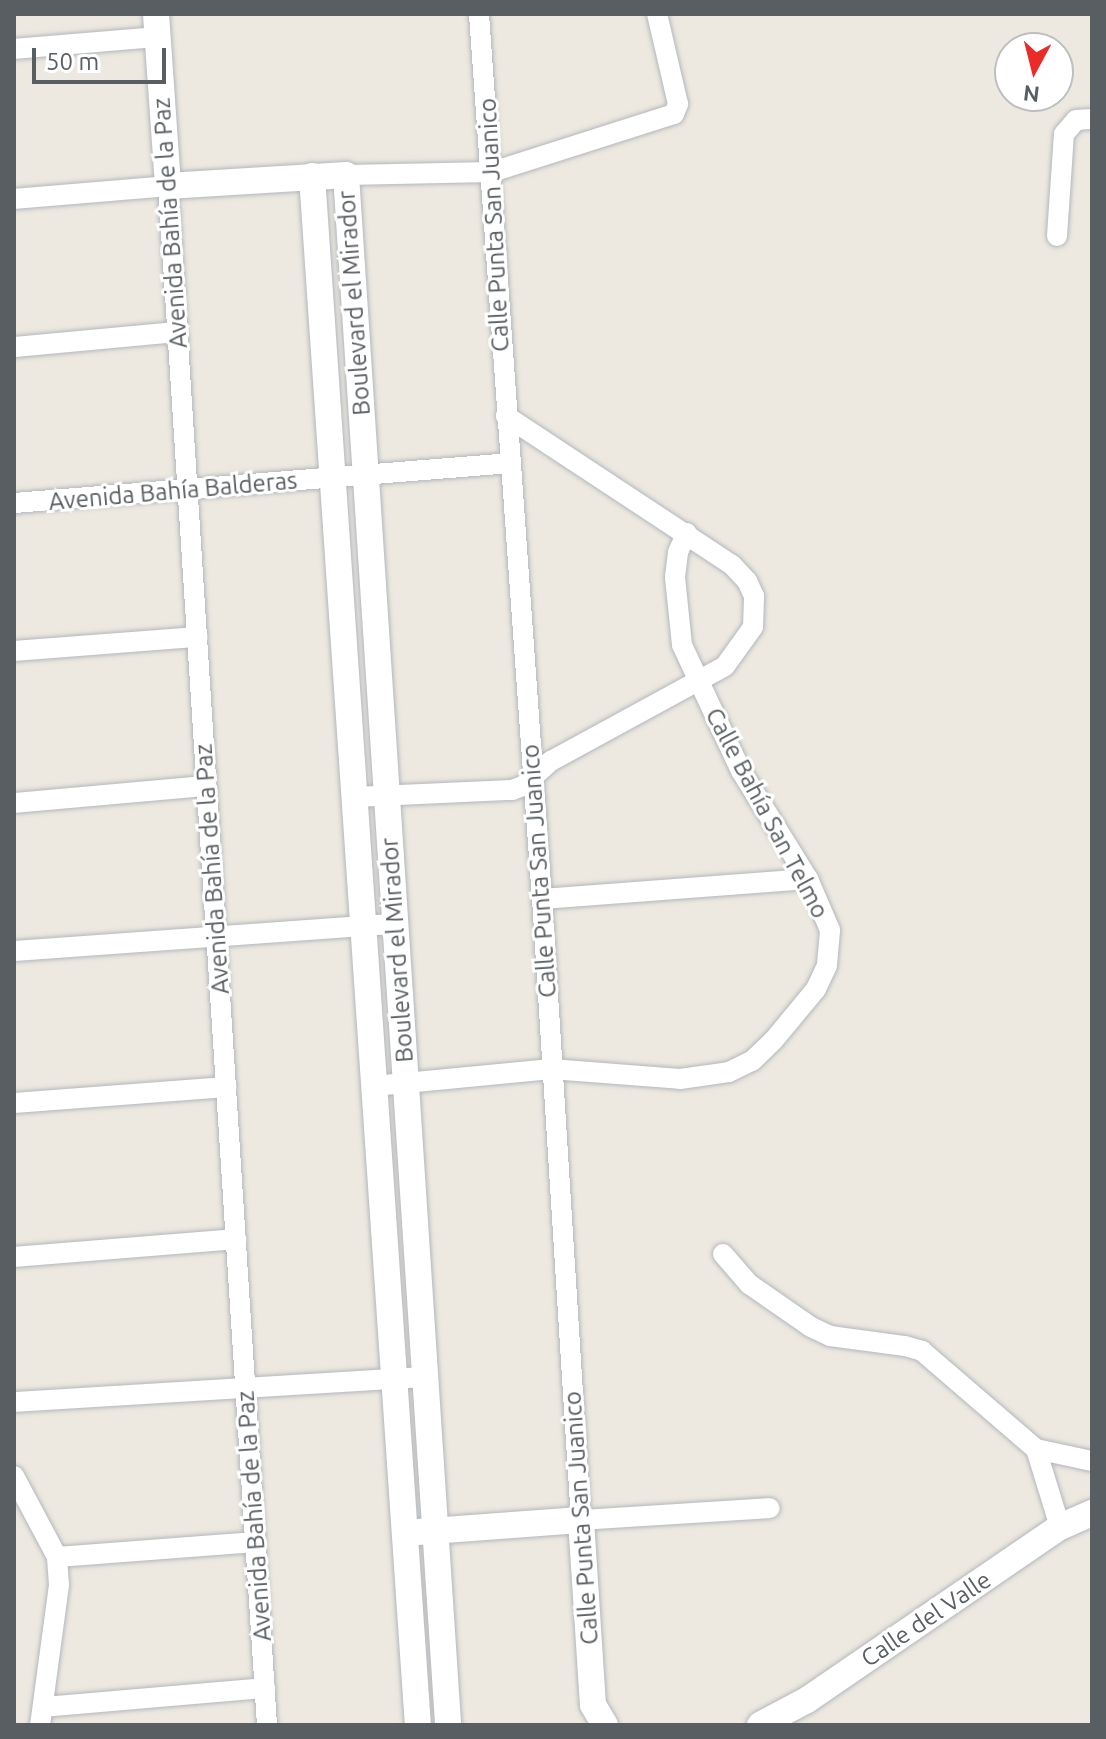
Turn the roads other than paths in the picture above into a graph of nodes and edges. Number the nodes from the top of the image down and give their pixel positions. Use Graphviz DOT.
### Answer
graph roads {
  1 [pos="479,14"];
  2 [pos="657,14"];
  3 [pos="157,25"];
  4 [pos="14,49"];
  5 [pos="1092,119"];
  6 [pos="492,172"];
  7 [pos="346,175"];
  8 [pos="312,176"];
  9 [pos="168,186"];
  10 [pos="14,199"];
  11 [pos="1057,236"];
  12 [pos="177,332"];
  13 [pos="14,347"];
  14 [pos="506,416"];
  15 [pos="510,463"];
  16 [pos="365,475"];
  17 [pos="333,478"];
  18 [pos="187,489"];
  19 [pos="14,503"];
  20 [pos="687,533"];
  21 [pos="197,637"];
  22 [pos="14,651"];
  23 [pos="698,682"];
  24 [pos="532,779"];
  25 [pos="206,786"];
  26 [pos="387,795"];
  27 [pos="355,797"];
  28 [pos="14,803"];
  29 [pos="808,879"];
  30 [pos="542,899"];
  31 [pos="395,924"];
  32 [pos="363,926"];
  33 [pos="216,937"];
  34 [pos="14,951"];
  35 [pos="551,1069"];
  36 [pos="406,1083"];
  37 [pos="374,1086"];
  38 [pos="226,1087"];
  39 [pos="14,1103"];
  40 [pos="236,1239"];
  41 [pos="723,1254"];
  42 [pos="14,1257"];
  43 [pos="426,1377"];
  44 [pos="394,1379"];
  45 [pos="245,1388"];
  46 [pos="14,1402"];
  47 [pos="1036,1449"];
  48 [pos="1092,1461"];
  49 [pos="14,1476"];
  50 [pos="770,1508"];
  51 [pos="1092,1513"];
  52 [pos="581,1520"];
  53 [pos="1060,1527"];
  54 [pos="435,1531"];
  55 [pos="405,1533"];
  56 [pos="255,1542"];
  57 [pos="57,1557"];
  58 [pos="265,1688"];
  59 [pos="41,1716"];
  60 [pos="267,1725"];
  61 [pos="418,1725"];
  62 [pos="448,1725"];
  63 [pos="605,1725"];
  64 [pos="760,1725"];
  1 -- 6 [label="street, Calle Punta San Juanico"];
  2 -- 6 [label="street"];
  3 -- 4 [label="street"];
  3 -- 9 [label="main road, Avenida Bahía de la Paz"];
  5 -- 11 [label="street"];
  6 -- 7 [label="street"];
  6 -- 14 [label="street, Calle Punta San Juanico"];
  7 -- 8 [label="main road"];
  7 -- 16 [label="main road, Boulevard el Mirador"];
  8 -- 9 [label="main road"];
  8 -- 17 [label="main road, Boulevard el Mirador"];
  9 -- 10 [label="street"];
  9 -- 12 [label="street, Avenida Bahía de la Paz"];
  12 -- 13 [label="street"];
  12 -- 18 [label="street, Avenida Bahía de la Paz"];
  14 -- 15 [label="street, Calle Punta San Juanico"];
  14 -- 20 [label="street"];
  15 -- 16 [label="street, Avenida Bahía Balderas"];
  15 -- 24 [label="street, Calle Punta San Juanico"];
  16 -- 17 [label="street, Avenida Bahía Balderas"];
  16 -- 26 [label="main road, Boulevard el Mirador"];
  17 -- 18 [label="street, Avenida Bahía Balderas"];
  17 -- 27 [label="main road, Boulevard el Mirador"];
  18 -- 19 [label="street, Avenida Bahía Balderas"];
  18 -- 21 [label="street, Avenida Bahía de la Paz"];
  20 -- 23 [label="street, Calle Bahía San Telmo"];
  20 -- 23 [label="street"];
  21 -- 22 [label="street"];
  21 -- 25 [label="street, Avenida Bahía de la Paz"];
  23 -- 24 [label="street"];
  23 -- 29 [label="street, Calle Bahía San Telmo"];
  24 -- 26 [label="street"];
  24 -- 30 [label="street, Calle Punta San Juanico"];
  25 -- 28 [label="street"];
  25 -- 33 [label="street, Avenida Bahía de la Paz"];
  26 -- 27 [label="street"];
  26 -- 31 [label="main road, Boulevard el Mirador"];
  27 -- 32 [label="main road, Boulevard el Mirador"];
  29 -- 30 [label="street"];
  29 -- 35 [label="street, Calle Bahía San Telmo"];
  30 -- 35 [label="street, Calle Punta San Juanico"];
  31 -- 32 [label="street"];
  31 -- 36 [label="main road, Boulevard el Mirador"];
  32 -- 33 [label="street"];
  32 -- 37 [label="main road, Boulevard el Mirador"];
  33 -- 34 [label="street"];
  33 -- 38 [label="street, Avenida Bahía de la Paz"];
  35 -- 36 [label="street, Calle Bahía San Telmo"];
  35 -- 52 [label="street, Calle Punta San Juanico"];
  36 -- 37 [label="street, Calle Bahía San Telmo"];
  36 -- 43 [label="main road, Boulevard el Mirador"];
  37 -- 44 [label="main road, Boulevard el Mirador"];
  38 -- 39 [label="street"];
  38 -- 40 [label="street, Avenida Bahía de la Paz"];
  40 -- 42 [label="street"];
  40 -- 45 [label="street, Avenida Bahía de la Paz"];
  41 -- 47 [label="street"];
  43 -- 44 [label="street"];
  43 -- 54 [label="main road, Boulevard el Mirador"];
  44 -- 45 [label="street"];
  44 -- 55 [label="main road, Boulevard el Mirador"];
  45 -- 46 [label="street"];
  45 -- 56 [label="street, Avenida Bahía de la Paz"];
  47 -- 48 [label="street"];
  47 -- 53 [label="street"];
  49 -- 57 [label="street"];
  50 -- 52 [label="street"];
  51 -- 53 [label="main road, Calle del Valle"];
  52 -- 54 [label="main road"];
  52 -- 63 [label="main road, Calle Punta San Juanico"];
  53 -- 64 [label="main road, Calle del Valle"];
  54 -- 55 [label="main road"];
  54 -- 62 [label="main road, Boulevard el Mirador"];
  55 -- 61 [label="main road, Boulevard el Mirador"];
  56 -- 57 [label="street"];
  56 -- 58 [label="street, Avenida Bahía de la Paz"];
  57 -- 59 [label="street"];
  58 -- 59 [label="street"];
  58 -- 60 [label="street, Avenida Bahía de la Paz"];
}
